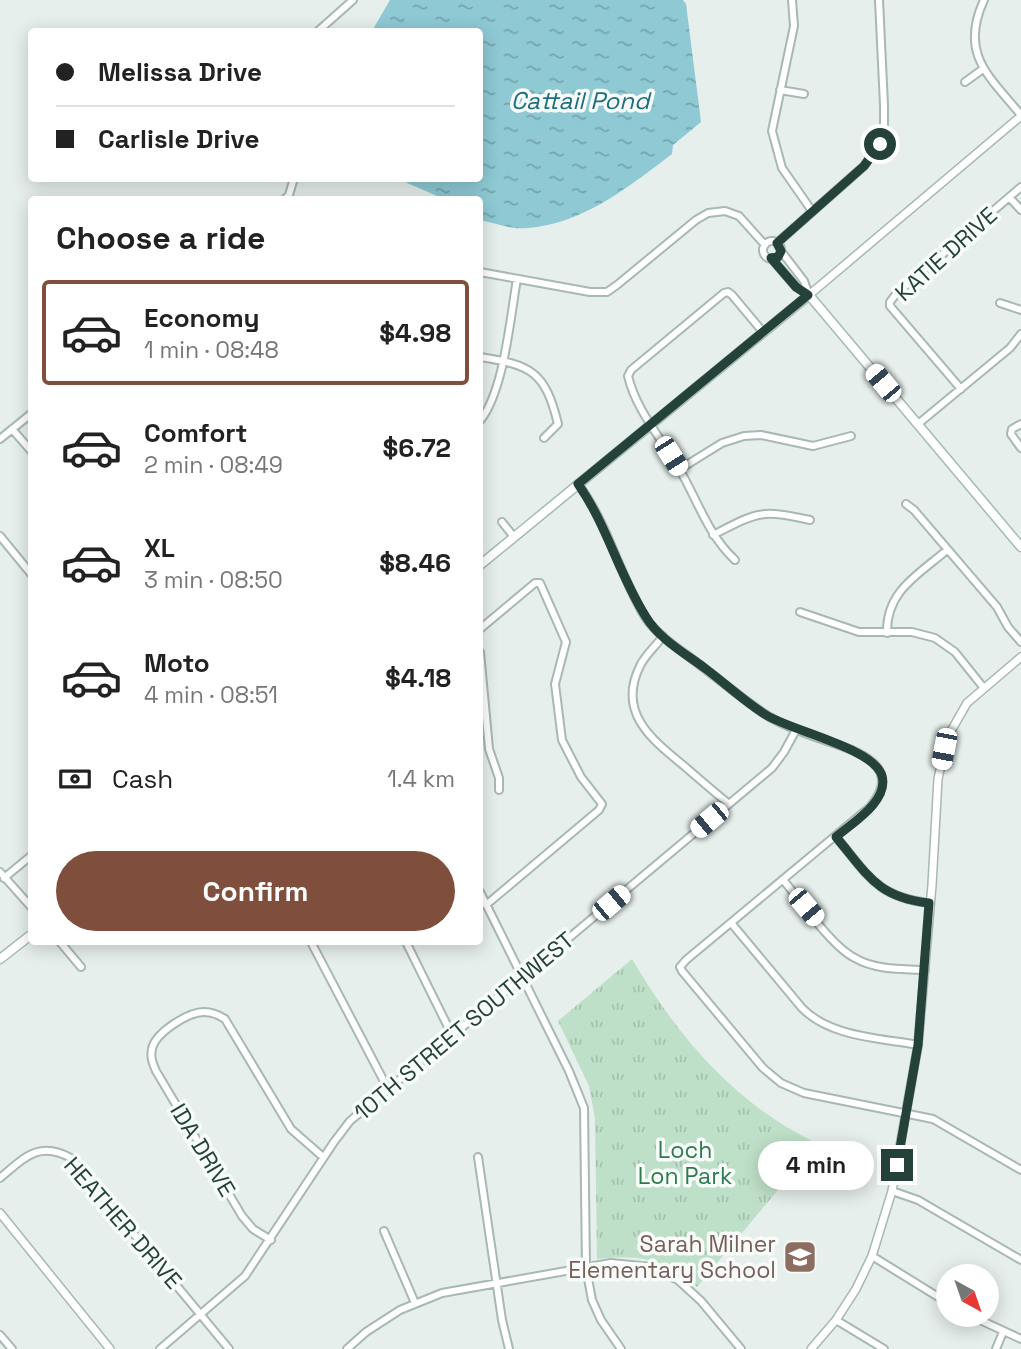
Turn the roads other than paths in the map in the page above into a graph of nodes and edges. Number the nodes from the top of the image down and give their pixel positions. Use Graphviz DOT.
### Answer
graph roads {
  1 [pos="353,0"];
  2 [pos="792,0"];
  3 [pos="879,0"];
  4 [pos="984,0"];
  5 [pos="322,28"];
  6 [pos="983,69"];
  7 [pos="965,82"];
  8 [pos="780,90"];
  9 [pos="804,94"];
  10 [pos="1021,115"];
  11 [pos="1021,187"];
  12 [pos="1010,198"];
  13 [pos="1021,210"];
  14 [pos="812,211"];
  15 [pos="777,243"];
  16 [pos="765,245"];
  17 [pos="781,251"];
  18 [pos="771,258"];
  19 [pos="483,273"];
  20 [pos="517,279"];
  21 [pos="808,295"];
  22 [pos="1000,303"];
  23 [pos="1021,310"];
  24 [pos="763,332"];
  25 [pos="1021,334"];
  26 [pos="483,357"];
  27 [pos="502,360"];
  28 [pos="961,388"];
  29 [pos="28,416"];
  30 [pos="483,416"];
  31 [pos="918,424"];
  32 [pos="1021,424"];
  33 [pos="650,425"];
  34 [pos="12,429"];
  35 [pos="851,436"];
  36 [pos="544,438"];
  37 [pos="0,439"];
  38 [pos="28,447"];
  39 [pos="1021,448"];
  40 [pos="680,469"];
  41 [pos="578,484"];
  42 [pos="906,504"];
  43 [pos="810,520"];
  44 [pos="502,523"];
  45 [pos="713,535"];
  46 [pos="0,536"];
  47 [pos="514,537"];
  48 [pos="1021,547"];
  49 [pos="947,550"];
  50 [pos="735,560"];
  51 [pos="483,563"];
  52 [pos="28,570"];
  53 [pos="800,612"];
  54 [pos="483,626"];
  55 [pos="887,633"];
  56 [pos="663,636"];
  57 [pos="1021,642"];
  58 [pos="1018,659"];
  59 [pos="1021,670"];
  60 [pos="983,687"];
  61 [pos="483,700"];
  62 [pos="796,730"];
  63 [pos="499,790"];
  64 [pos="729,804"];
  65 [pos="836,837"];
  66 [pos="28,858"];
  67 [pos="2,875"];
  68 [pos="784,881"];
  69 [pos="483,898"];
  70 [pos="929,903"];
  71 [pos="28,904"];
  72 [pos="486,905"];
  73 [pos="732,924"];
  74 [pos="28,937"];
  75 [pos="63,945"];
  76 [pos="313,945"];
  77 [pos="407,945"];
  78 [pos="0,959"];
  79 [pos="81,967"];
  80 [pos="925,970"];
  81 [pos="522,977"];
  82 [pos="452,1035"];
  83 [pos="918,1045"];
  84 [pos="388,1089"];
  85 [pos="908,1113"];
  86 [pos="323,1157"];
  87 [pos="478,1157"];
  88 [pos="1021,1170"];
  89 [pos="0,1178"];
  90 [pos="892,1191"];
  91 [pos="0,1213"];
  92 [pos="384,1231"];
  93 [pos="271,1240"];
  94 [pos="872,1256"];
  95 [pos="1021,1260"];
  96 [pos="586,1268"];
  97 [pos="497,1282"];
  98 [pos="936,1296"];
  99 [pos="415,1303"];
  100 [pos="201,1315"];
  101 [pos="836,1320"];
  102 [pos="993,1327"];
  103 [pos="1003,1332"];
  104 [pos="0,1335"];
  105 [pos="1021,1339"];
  106 [pos="352,1347"];
  107 [pos="12,1349"];
  108 [pos="110,1349"];
  109 [pos="160,1349"];
  110 [pos="229,1349"];
  111 [pos="509,1349"];
  112 [pos="621,1349"];
  113 [pos="741,1349"];
  114 [pos="811,1349"];
  115 [pos="884,1349"];
  116 [pos="996,1349"];
  1 -- 5 [label="street"];
  2 -- 8 [label="street"];
  3 -- 14 [label="street"];
  4 -- 6 [label="street"];
  6 -- 7 [label="street"];
  6 -- 10 [label="street"];
  8 -- 9 [label="street"];
  8 -- 14 [label="street"];
  10 -- 21 [label="street"];
  11 -- 12 [label="street, KATIE DRIVE"];
  12 -- 13 [label="street"];
  12 -- 28 [label="street, KATIE DRIVE"];
  14 -- 15 [label="street"];
  15 -- 16 [label="street"];
  15 -- 17 [label="street"];
  16 -- 18 [label="street"];
  16 -- 20 [label="street"];
  17 -- 18 [label="street"];
  17 -- 21 [label="street"];
  18 -- 21 [label="street"];
  19 -- 20 [label="street"];
  20 -- 27 [label="street"];
  21 -- 24 [label="main road"];
  21 -- 31 [label="main road"];
  22 -- 23 [label="street"];
  24 -- 33 [label="main road"];
  24 -- 33 [label="street"];
  25 -- 28 [label="street"];
  26 -- 27 [label="street"];
  27 -- 30 [label="street"];
  27 -- 36 [label="street"];
  28 -- 31 [label="street"];
  29 -- 34 [label="street"];
  31 -- 48 [label="main road"];
  32 -- 39 [label="street"];
  33 -- 40 [label="street"];
  33 -- 41 [label="main road"];
  34 -- 37 [label="street"];
  34 -- 38 [label="street"];
  35 -- 40 [label="street"];
  40 -- 45 [label="street"];
  41 -- 47 [label="main road"];
  41 -- 56 [label="street"];
  42 -- 49 [label="street"];
  43 -- 45 [label="street"];
  44 -- 47 [label="street"];
  45 -- 50 [label="street"];
  46 -- 52 [label="street"];
  47 -- 51 [label="main road"];
  49 -- 55 [label="street"];
  49 -- 57 [label="street"];
  53 -- 55 [label="street"];
  54 -- 72 [label="street"];
  55 -- 60 [label="street"];
  56 -- 62 [label="street"];
  56 -- 64 [label="street"];
  58 -- 59 [label="street"];
  58 -- 60 [label="street"];
  60 -- 70 [label="street"];
  61 -- 63 [label="street"];
  62 -- 64 [label="street, 10TH STREET SOUTHWEST"];
  62 -- 65 [label="street"];
  64 -- 81 [label="street, 10TH STREET SOUTHWEST"];
  65 -- 68 [label="street"];
  65 -- 70 [label="street"];
  66 -- 67 [label="street"];
  67 -- 71 [label="street"];
  68 -- 73 [label="street"];
  68 -- 80 [label="street"];
  69 -- 72 [label="street"];
  70 -- 80 [label="street"];
  72 -- 81 [label="street"];
  73 -- 83 [label="street"];
  73 -- 85 [label="street"];
  74 -- 78 [label="main road"];
  75 -- 79 [label="street"];
  76 -- 84 [label="street"];
  77 -- 82 [label="street"];
  80 -- 83 [label="street"];
  81 -- 82 [label="street, 10TH STREET SOUTHWEST"];
  81 -- 96 [label="street"];
  82 -- 84 [label="street, 10TH STREET SOUTHWEST"];
  83 -- 85 [label="street"];
  84 -- 86 [label="street, 10TH STREET SOUTHWEST"];
  85 -- 88 [label="street"];
  85 -- 90 [label="street"];
  86 -- 93 [label="street, 10TH STREET SOUTHWEST"];
  86 -- 93 [label="street, IDA DRIVE"];
  87 -- 97 [label="street"];
  89 -- 100 [label="street, HEATHER DRIVE"];
  90 -- 94 [label="street"];
  90 -- 95 [label="street"];
  91 -- 108 [label="street"];
  92 -- 99 [label="street"];
  93 -- 100 [label="street, 10TH STREET SOUTHWEST"];
  94 -- 98 [label="street"];
  94 -- 101 [label="street"];
  96 -- 97 [label="street"];
  96 -- 112 [label="street"];
  96 -- 113 [label="street"];
  97 -- 99 [label="street"];
  97 -- 111 [label="street"];
  99 -- 106 [label="street"];
  100 -- 109 [label="street, 10TH STREET SOUTHWEST"];
  100 -- 110 [label="street, HEATHER DRIVE"];
  101 -- 114 [label="street"];
  101 -- 115 [label="street"];
  102 -- 103 [label="street"];
  103 -- 105 [label="street"];
  103 -- 116 [label="street"];
  104 -- 107 [label="street"];
}
